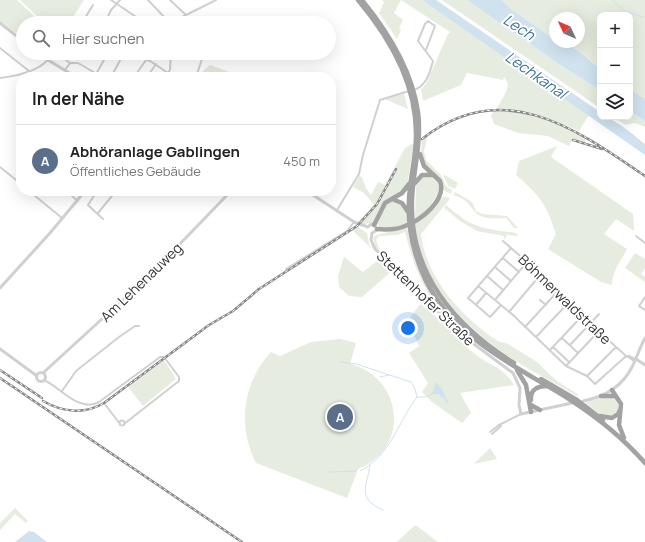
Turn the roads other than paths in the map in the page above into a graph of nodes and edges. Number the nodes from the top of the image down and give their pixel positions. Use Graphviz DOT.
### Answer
graph roads {
  1 [pos="111,0"];
  2 [pos="120,0"];
  3 [pos="148,0"];
  4 [pos="170,0"];
  5 [pos="216,0"];
  6 [pos="358,0"];
  7 [pos="362,0"];
  8 [pos="211,1"];
  9 [pos="118,4"];
  10 [pos="93,5"];
  11 [pos="185,15"];
  12 [pos="86,16"];
  13 [pos="108,16"];
  14 [pos="135,16"];
  15 [pos="163,16"];
  16 [pos="0,23"];
  17 [pos="16,35"];
  18 [pos="0,48"];
  19 [pos="426,50"];
  20 [pos="46,60"];
  21 [pos="49,60"];
  22 [pos="66,60"];
  23 [pos="104,60"];
  24 [pos="121,60"];
  25 [pos="145,60"];
  26 [pos="148,60"];
  27 [pos="171,60"];
  28 [pos="202,60"];
  29 [pos="70,63"];
  30 [pos="156,64"];
  31 [pos="65,70"];
  32 [pos="29,71"];
  33 [pos="68,72"];
  34 [pos="93,72"];
  35 [pos="97,72"];
  36 [pos="114,72"];
  37 [pos="137,72"];
  38 [pos="150,72"];
  39 [pos="167,72"];
  40 [pos="169,72"];
  41 [pos="198,72"];
  42 [pos="0,73"];
  43 [pos="16,75"];
  44 [pos="0,78"];
  45 [pos="411,86"];
  46 [pos="418,149"];
  47 [pos="0,168"];
  48 [pos="436,176"];
  49 [pos="411,178"];
  50 [pos="16,180"];
  51 [pos="413,187"];
  52 [pos="35,196"];
  53 [pos="72,196"];
  54 [pos="82,196"];
  55 [pos="94,196"];
  56 [pos="112,196"];
  57 [pos="225,196"];
  58 [pos="315,196"];
  59 [pos="392,199"];
  60 [pos="78,201"];
  61 [pos="336,210"];
  62 [pos="98,213"];
  63 [pos="410,217"];
  64 [pos="63,218"];
  65 [pos="103,219"];
  66 [pos="354,222"];
  67 [pos="374,224"];
  68 [pos="368,227"];
  69 [pos="377,229"];
  70 [pos="412,229"];
  71 [pos="372,233"];
  72 [pos="636,236"];
  73 [pos="503,241"];
  74 [pos="645,243"];
  75 [pos="511,248"];
  76 [pos="503,258"];
  77 [pos="527,262"];
  78 [pos="495,267"];
  79 [pos="286,269"];
  80 [pos="519,272"];
  81 [pos="541,274"];
  82 [pos="487,276"];
  83 [pos="511,281"];
  84 [pos="478,286"];
  85 [pos="0,288"];
  86 [pos="503,290"];
  87 [pos="559,290"];
  88 [pos="486,293"];
  89 [pos="645,297"];
  90 [pos="495,300"];
  91 [pos="540,300"];
  92 [pos="569,302"];
  93 [pos="476,305"];
  94 [pos="501,305"];
  95 [pos="546,305"];
  96 [pos="645,310"];
  97 [pos="509,312"];
  98 [pos="599,314"];
  99 [pos="582,316"];
  100 [pos="590,324"];
  101 [pos="139,326"];
  102 [pos="525,327"];
  103 [pos="598,331"];
  104 [pos="536,338"];
  105 [pos="562,338"];
  106 [pos="645,338"];
  107 [pos="570,345"];
  108 [pos="553,347"];
  109 [pos="616,347"];
  110 [pos="0,349"];
  111 [pos="550,350"];
  112 [pos="578,353"];
  113 [pos="627,356"];
  114 [pos="564,357"];
  115 [pos="635,360"];
  116 [pos="561,361"];
  117 [pos="569,362"];
  118 [pos="645,365"];
  119 [pos="566,366"];
  120 [pos="515,367"];
  121 [pos="37,375"];
  122 [pos="587,376"];
  123 [pos="44,377"];
  124 [pos="548,386"];
  125 [pos="612,390"];
  126 [pos="62,391"];
  127 [pos="601,396"];
  128 [pos="615,396"];
  129 [pos="571,400"];
  130 [pos="104,403"];
  131 [pos="582,404"];
  132 [pos="531,405"];
  133 [pos="540,410"];
  134 [pos="531,412"];
  135 [pos="521,414"];
  136 [pos="598,416"];
  137 [pos="114,417"];
  138 [pos="129,419"];
  139 [pos="122,421"];
  140 [pos="120,424"];
  141 [pos="124,424"];
  142 [pos="491,433"];
  143 [pos="624,438"];
  144 [pos="645,459"];
  145 [pos="645,463"];
  1 -- 9 [label="street"];
  2 -- 9 [label="street"];
  3 -- 15 [label="street"];
  4 -- 11 [label="street"];
  5 -- 8 [label="street"];
  6 -- 45 [label="highway"];
  7 -- 45 [label="highway"];
  8 -- 11 [label="street"];
  9 -- 13 [label="street"];
  9 -- 14 [label="street"];
  10 -- 12 [label="street"];
  16 -- 17 [label="street"];
  18 -- 32 [label="street"];
  19 -- 19 [label="street"];
  19 -- 61 [label="street"];
  20 -- 32 [label="street"];
  21 -- 31 [label="street"];
  22 -- 29 [label="street"];
  23 -- 35 [label="street"];
  24 -- 36 [label="street"];
  25 -- 37 [label="street"];
  26 -- 30 [label="street"];
  27 -- 40 [label="street"];
  28 -- 41 [label="street"];
  29 -- 31 [label="street"];
  29 -- 34 [label="street"];
  30 -- 38 [label="street"];
  30 -- 39 [label="street"];
  31 -- 33 [label="street"];
  42 -- 44 [label="street"];
  43 -- 44 [label="street"];
  45 -- 46 [label="highway"];
  46 -- 48 [label="highway"];
  46 -- 49 [label="highway"];
  46 -- 51 [label="highway"];
  47 -- 50 [label="street"];
  48 -- 51 [label="highway"];
  48 -- 69 [label="highway"];
  49 -- 59 [label="highway"];
  49 -- 63 [label="highway"];
  51 -- 63 [label="highway"];
  52 -- 64 [label="street"];
  53 -- 60 [label="street"];
  54 -- 60 [label="street"];
  55 -- 62 [label="street"];
  56 -- 62 [label="street"];
  57 -- 123 [label="street, Am Lehenauweg"];
  58 -- 61 [label="street"];
  59 -- 63 [label="highway"];
  59 -- 67 [label="highway"];
  60 -- 64 [label="street"];
  61 -- 66 [label="street"];
  62 -- 65 [label="street"];
  63 -- 70 [label="highway"];
  64 -- 85 [label="street"];
  66 -- 68 [label="street"];
  66 -- 79 [label="street"];
  67 -- 68 [label="street"];
  67 -- 69 [label="street"];
  68 -- 71 [label="street"];
  69 -- 71 [label="street"];
  70 -- 120 [label="highway"];
  70 -- 129 [label="highway"];
  71 -- 135 [label="street, Stettenhofer Straße"];
  72 -- 74 [label="street"];
  73 -- 75 [label="street, Böhmerwaldstraße"];
  75 -- 76 [label="street"];
  75 -- 77 [label="street, Böhmerwaldstraße"];
  76 -- 78 [label="street"];
  76 -- 80 [label="street"];
  77 -- 80 [label="street"];
  77 -- 81 [label="street, Böhmerwaldstraße"];
  78 -- 82 [label="street"];
  78 -- 83 [label="street"];
  80 -- 83 [label="street"];
  81 -- 87 [label="street, Böhmerwaldstraße"];
  81 -- 97 [label="street"];
  82 -- 84 [label="street"];
  82 -- 86 [label="street"];
  83 -- 86 [label="street"];
  84 -- 88 [label="street"];
  84 -- 93 [label="street"];
  86 -- 90 [label="street"];
  87 -- 92 [label="street, Böhmerwaldstraße"];
  87 -- 95 [label="street"];
  88 -- 90 [label="street"];
  88 -- 93 [label="street"];
  89 -- 96 [label="street"];
  90 -- 94 [label="street"];
  91 -- 95 [label="street"];
  92 -- 99 [label="street, Böhmerwaldstraße"];
  92 -- 104 [label="street"];
  93 -- 94 [label="street"];
  94 -- 97 [label="street"];
  95 -- 102 [label="street"];
  97 -- 102 [label="street"];
  98 -- 100 [label="street"];
  99 -- 100 [label="street, Böhmerwaldstraße"];
  99 -- 105 [label="street"];
  100 -- 103 [label="street, Böhmerwaldstraße"];
  100 -- 107 [label="street"];
  101 -- 126 [label="street"];
  102 -- 104 [label="street"];
  103 -- 109 [label="street, Böhmerwaldstraße"];
  103 -- 112 [label="street"];
  104 -- 111 [label="street"];
  105 -- 107 [label="street"];
  105 -- 108 [label="street"];
  106 -- 115 [label="street"];
  107 -- 112 [label="street"];
  108 -- 111 [label="street"];
  108 -- 114 [label="street"];
  109 -- 113 [label="street, Böhmerwaldstraße"];
  109 -- 122 [label="street"];
  110 -- 121 [label="street"];
  111 -- 116 [label="street"];
  112 -- 117 [label="street"];
  113 -- 115 [label="street, Böhmerwaldstraße"];
  113 -- 122 [label="street"];
  114 -- 116 [label="street"];
  114 -- 117 [label="street"];
  115 -- 118 [label="street"];
  115 -- 125 [label="street"];
  116 -- 119 [label="street"];
  117 -- 119 [label="street"];
  119 -- 122 [label="street"];
  120 -- 124 [label="highway"];
  120 -- 134 [label="highway"];
  121 -- 123 [label="street"];
  121 -- 123 [label="street"];
  123 -- 126 [label="street"];
  124 -- 129 [label="highway"];
  124 -- 132 [label="highway"];
  125 -- 127 [label="street"];
  125 -- 128 [label="highway"];
  125 -- 143 [label="highway"];
  126 -- 138 [label="street"];
  127 -- 128 [label="highway"];
  127 -- 131 [label="street"];
  128 -- 136 [label="highway"];
  129 -- 131 [label="highway"];
  129 -- 133 [label="street"];
  130 -- 137 [label="street"];
  131 -- 136 [label="highway"];
  131 -- 145 [label="highway"];
  132 -- 133 [label="highway"];
  132 -- 134 [label="highway"];
  133 -- 134 [label="street"];
  134 -- 135 [label="street"];
  135 -- 142 [label="street"];
  136 -- 143 [label="highway"];
  137 -- 139 [label="street"];
  137 -- 140 [label="street"];
  138 -- 139 [label="street"];
  138 -- 141 [label="street"];
  139 -- 140 [label="street"];
  139 -- 141 [label="street"];
  140 -- 141 [label="street"];
  143 -- 144 [label="highway"];
}
